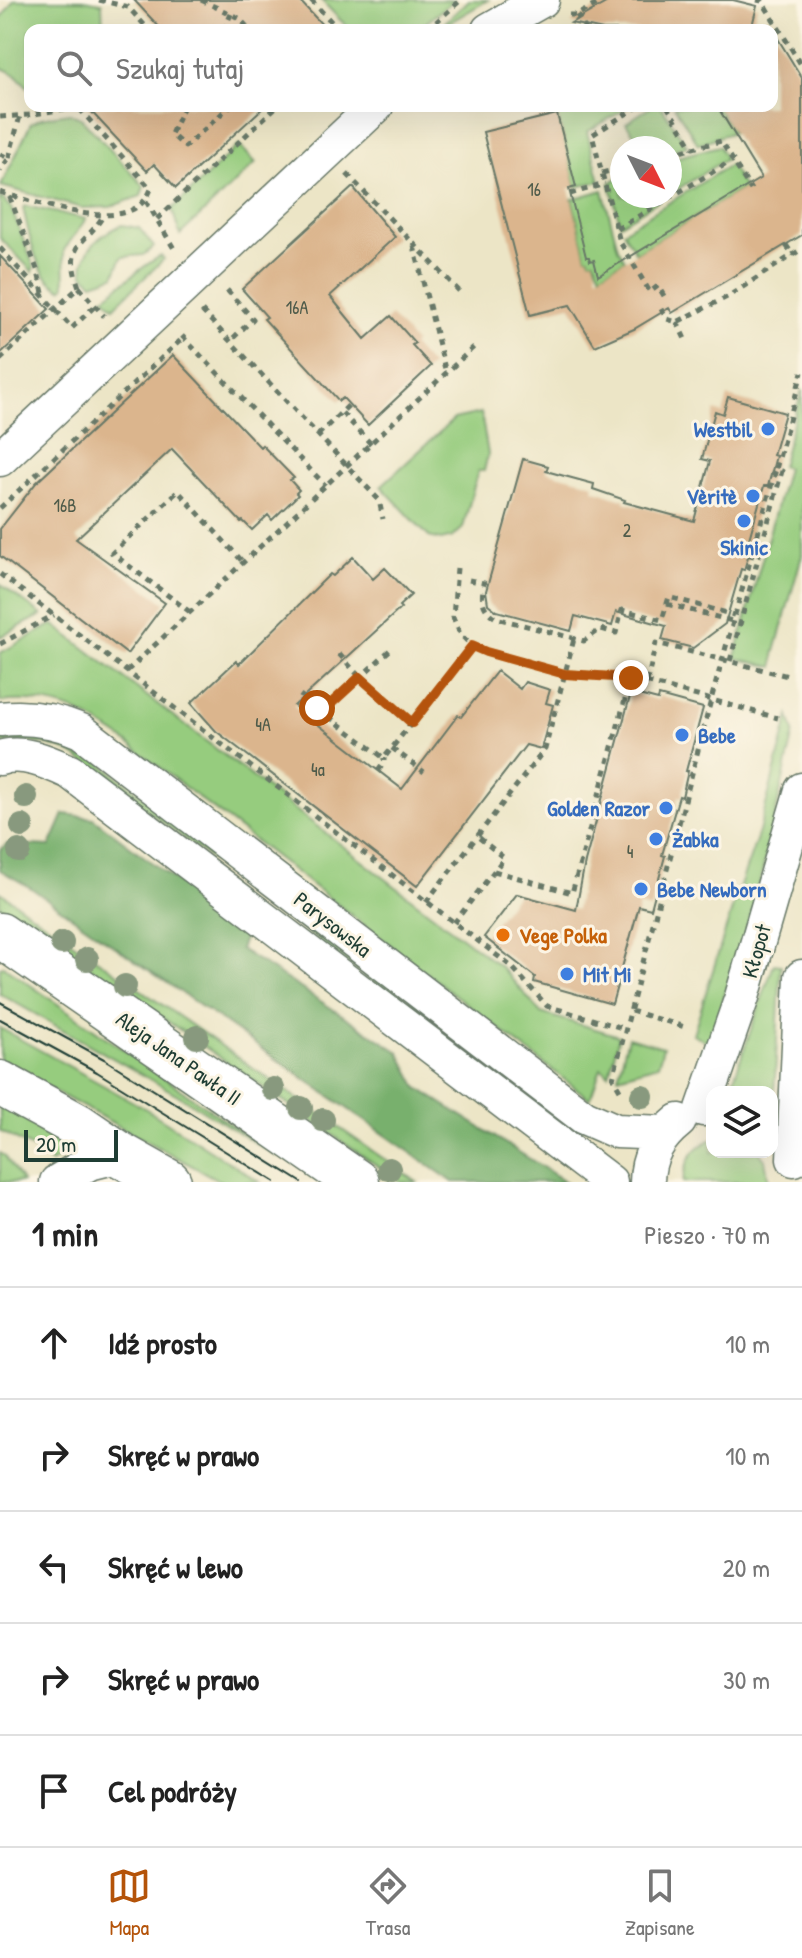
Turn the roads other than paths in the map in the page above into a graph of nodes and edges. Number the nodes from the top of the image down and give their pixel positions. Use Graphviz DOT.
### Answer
graph roads {
  1 [pos="554,8"];
  2 [pos="507,24"];
  3 [pos="370,112"];
  4 [pos="0,459"];
  5 [pos="0,719"];
  6 [pos="0,758"];
  7 [pos="802,790"];
  8 [pos="0,935"];
  9 [pos="802,977"];
  10 [pos="0,1083"];
  11 [pos="714,1086"];
  12 [pos="706,1108"];
  13 [pos="778,1132"];
  14 [pos="665,1133"];
  15 [pos="121,1155"];
  16 [pos="796,1171"];
  17 [pos="57,1182"];
  18 [pos="169,1182"];
  19 [pos="357,1182"];
  20 [pos="610,1182"];
  21 [pos="647,1182"];
  1 -- 2 [label="street"];
  3 -- 4 [label="street"];
  5 -- 14 [label="street, Parysowska"];
  6 -- 20 [label="street, Parysowska"];
  7 -- 11 [label="street, Kłopot"];
  8 -- 19 [label="main road, Aleja Jana Pawła II"];
  9 -- 16 [label="street"];
  10 -- 15 [label="main road"];
  12 -- 14 [label="street"];
  13 -- 16 [label="street"];
  14 -- 21 [label="street"];
  15 -- 17 [label="street"];
  15 -- 18 [label="main road"];
}
